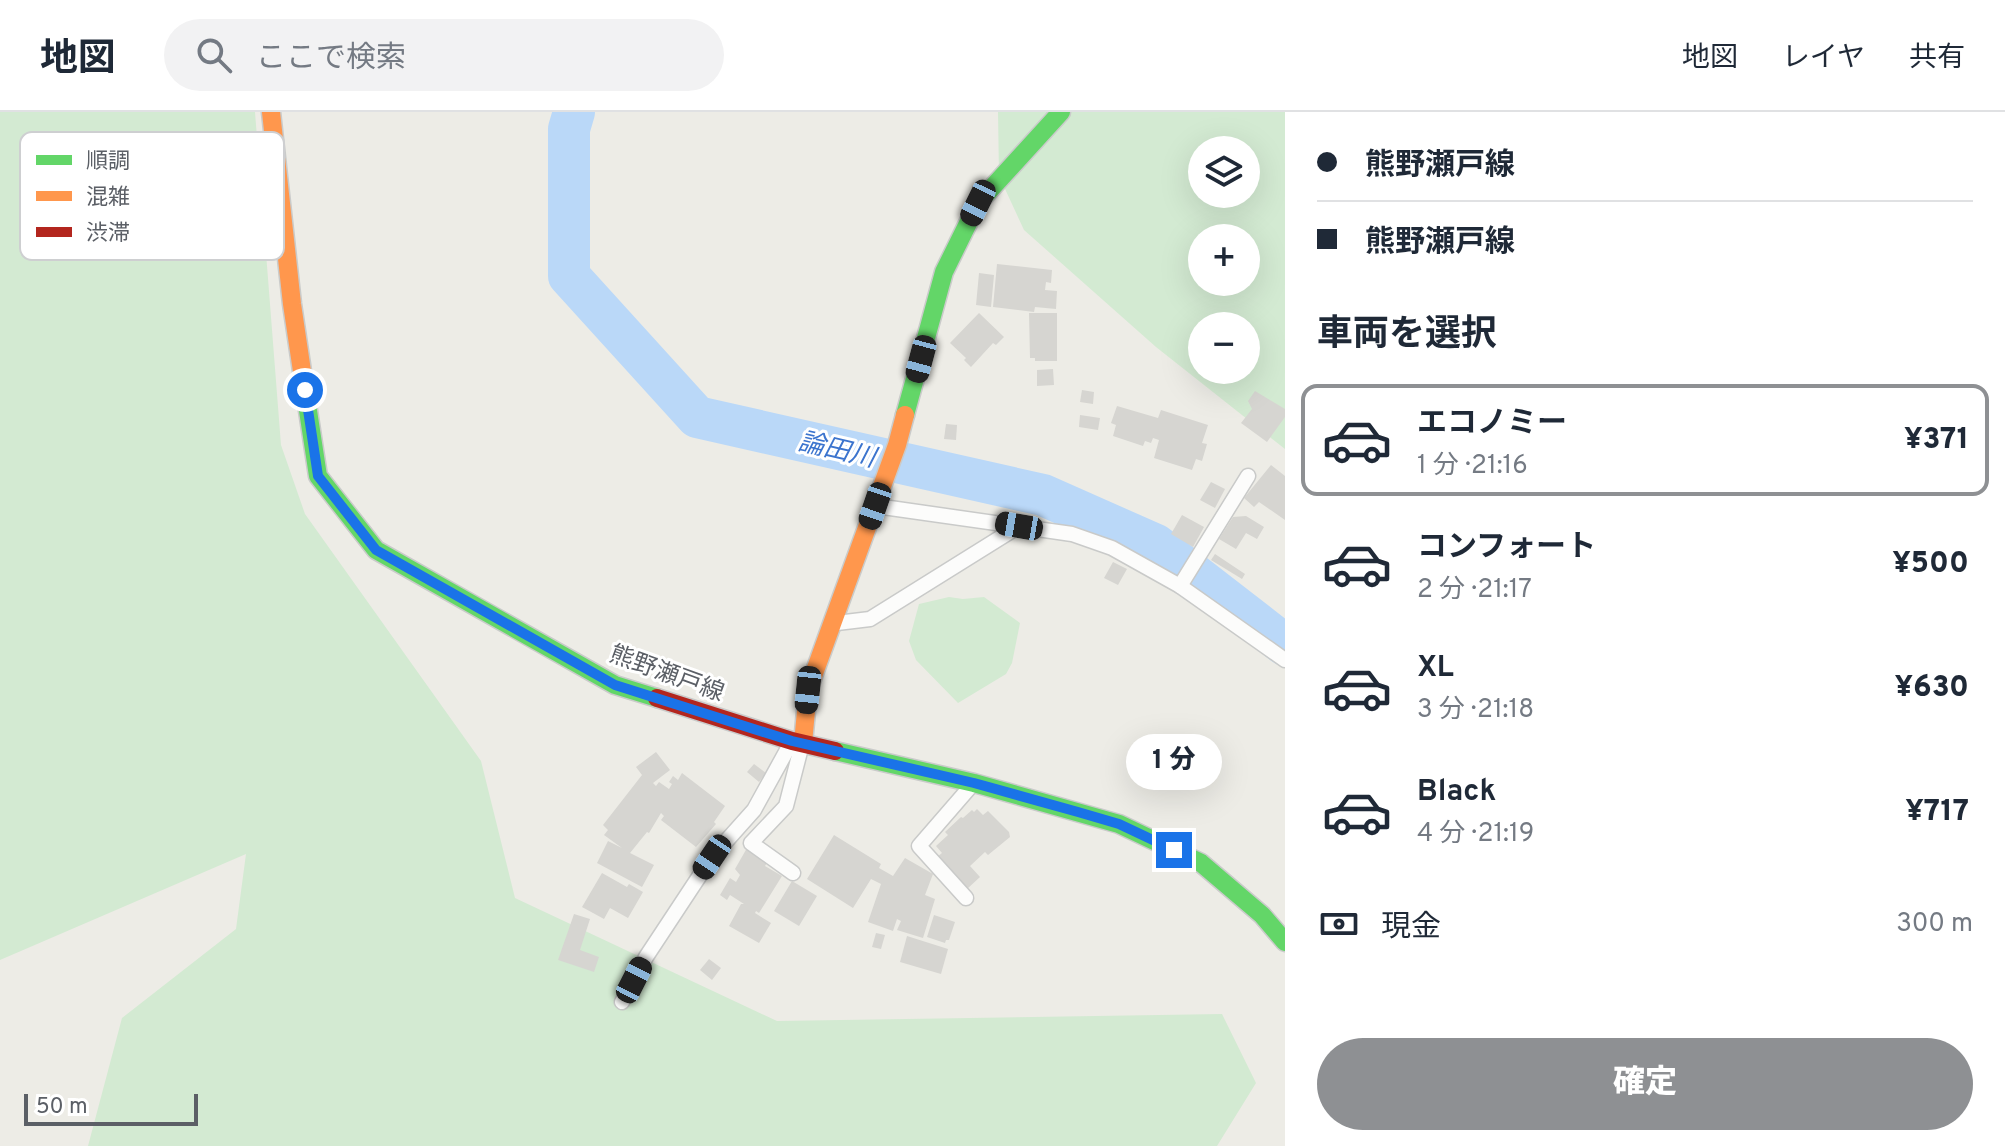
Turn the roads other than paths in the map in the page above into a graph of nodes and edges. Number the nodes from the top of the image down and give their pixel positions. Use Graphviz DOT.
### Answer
graph roads {
  1 [pos="271,112"];
  2 [pos="1061,112"];
  3 [pos="273,132"];
  4 [pos="284,231"];
  5 [pos="1248,476"];
  6 [pos="875,506"];
  7 [pos="1019,526"];
  8 [pos="1182,581"];
  9 [pos="833,624"];
  10 [pos="1285,660"];
  11 [pos="797,742"];
  12 [pos="974,783"];
  13 [pos="793,873"];
  14 [pos="966,898"];
  15 [pos="1285,942"];
  16 [pos="622,1002"];
  1 -- 3 [label="main road, 熊野瀬戸線"];
  2 -- 6 [label="main road"];
  4 -- 11 [label="main road, 熊野瀬戸線"];
  5 -- 8 [label="lane"];
  6 -- 7 [label="lane"];
  6 -- 9 [label="main road"];
  7 -- 8 [label="lane"];
  7 -- 9 [label="lane"];
  8 -- 10 [label="lane"];
  9 -- 11 [label="main road"];
  11 -- 12 [label="main road, 熊野瀬戸線"];
  11 -- 13 [label="lane"];
  11 -- 16 [label="lane"];
  12 -- 14 [label="lane"];
  12 -- 15 [label="main road, 熊野瀬戸線"];
}
